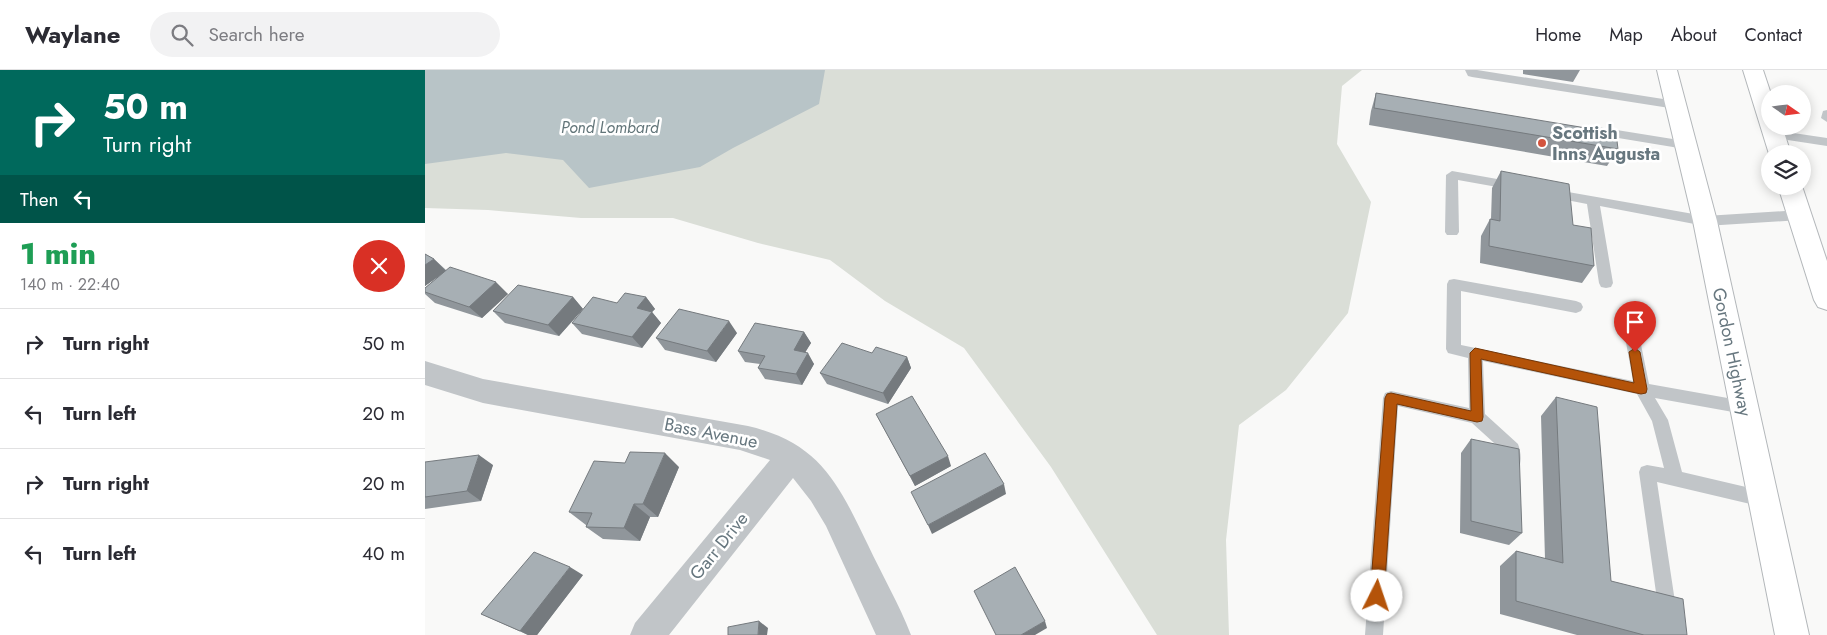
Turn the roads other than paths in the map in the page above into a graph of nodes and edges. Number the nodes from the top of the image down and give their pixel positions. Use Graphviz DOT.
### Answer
graph roads {
  1 [pos="1471,70"];
  2 [pos="1667,70"];
  3 [pos="1753,70"];
  4 [pos="1761,96"];
  5 [pos="1675,105"];
  6 [pos="1827,114"];
  7 [pos="1827,118"];
  8 [pos="1588,129"];
  9 [pos="1780,135"];
  10 [pos="1827,142"];
  11 [pos="1685,145"];
  12 [pos="1794,195"];
  13 [pos="1593,201"];
  14 [pos="1800,215"];
  15 [pos="1705,221"];
  16 [pos="1452,232"];
  17 [pos="1607,283"];
  18 [pos="1827,300"];
  19 [pos="1576,307"];
  20 [pos="1628,315"];
  21 [pos="1475,353"];
  22 [pos="431,382"];
  23 [pos="1641,389"];
  24 [pos="1744,407"];
  25 [pos="1477,417"];
  26 [pos="791,457"];
  27 [pos="1675,479"];
  28 [pos="1513,485"];
  29 [pos="1763,499"];
  30 [pos="647,635"];
  31 [pos="894,635"];
  32 [pos="1374,635"];
  33 [pos="1671,635"];
  34 [pos="1792,635"];
  1 -- 5 [label="lane"];
  2 -- 5 [label="highway, Gordon Highway"];
  3 -- 4 [label="highway"];
  5 -- 11 [label="highway, Gordon Highway"];
  6 -- 7 [label="lane"];
  8 -- 11 [label="lane"];
  9 -- 10 [label="lane"];
  11 -- 15 [label="highway, Gordon Highway"];
  12 -- 14 [label="highway"];
  13 -- 15 [label="lane"];
  13 -- 16 [label="lane"];
  13 -- 17 [label="lane"];
  14 -- 15 [label="lane"];
  14 -- 18 [label="highway"];
  15 -- 24 [label="highway, Gordon Highway"];
  19 -- 21 [label="lane"];
  20 -- 23 [label="lane"];
  21 -- 23 [label="lane"];
  21 -- 25 [label="lane"];
  22 -- 26 [label="street, Bass Avenue"];
  23 -- 24 [label="lane"];
  23 -- 27 [label="lane"];
  24 -- 29 [label="highway, Gordon Highway"];
  25 -- 28 [label="lane"];
  25 -- 32 [label="lane"];
  26 -- 30 [label="street, Garr Drive"];
  26 -- 31 [label="street, Bass Avenue"];
  27 -- 29 [label="lane"];
  27 -- 33 [label="lane"];
  29 -- 34 [label="highway, Gordon Highway"];
}
